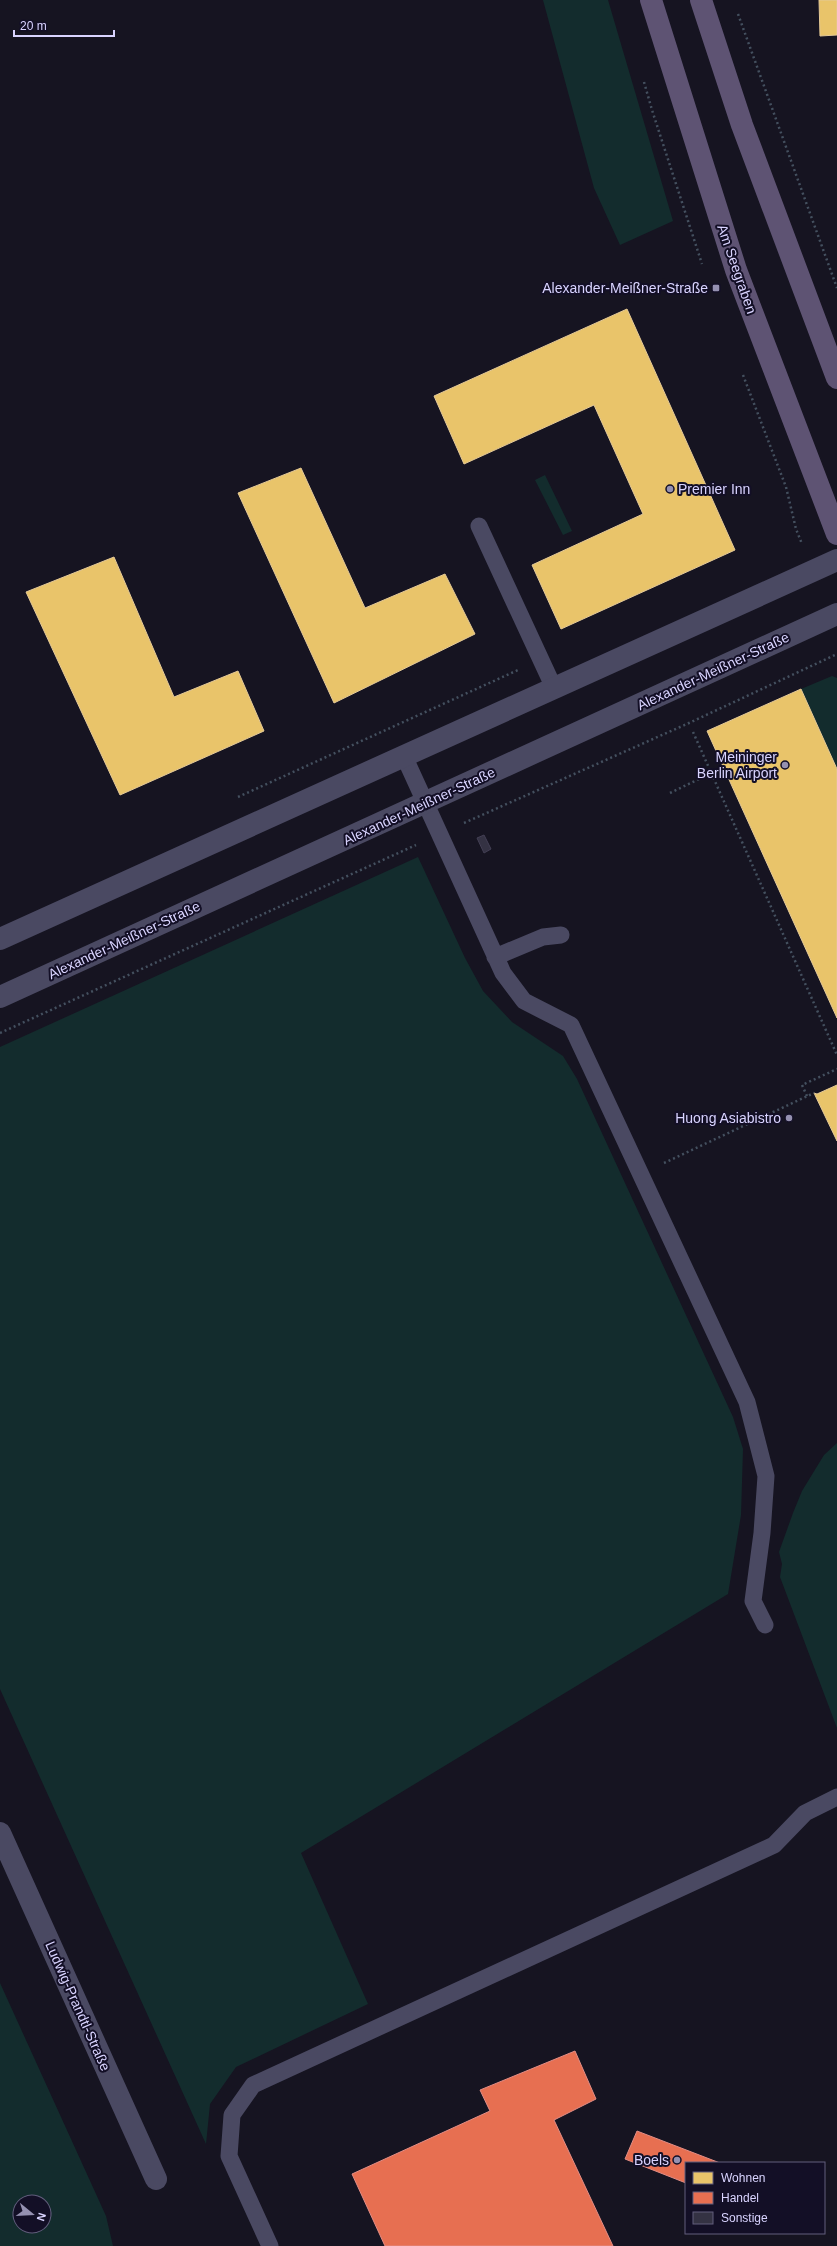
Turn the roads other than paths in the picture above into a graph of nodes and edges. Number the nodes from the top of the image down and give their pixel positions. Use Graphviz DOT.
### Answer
graph roads {
  1 [pos="651,0"];
  2 [pos="701,0"];
  3 [pos="837,378"];
  4 [pos="479,526"];
  5 [pos="837,534"];
  6 [pos="837,560"];
  7 [pos="837,614"];
  8 [pos="554,688"];
  9 [pos="404,756"];
  10 [pos="424,803"];
  11 [pos="561,935"];
  12 [pos="0,939"];
  13 [pos="496,957"];
  14 [pos="0,997"];
  15 [pos="765,1625"];
  16 [pos="837,1797"];
  17 [pos="0,1833"];
  18 [pos="156,2179"];
  19 [pos="270,2246"];
  1 -- 5 [label="main road, Am Seegraben"];
  2 -- 3 [label="main road"];
  4 -- 8 [label="lane"];
  6 -- 8 [label="street"];
  7 -- 10 [label="street, Alexander-Meißner-Straße"];
  8 -- 9 [label="street"];
  9 -- 10 [label="lane"];
  9 -- 12 [label="street"];
  10 -- 13 [label="lane"];
  10 -- 14 [label="street, Alexander-Meißner-Straße"];
  11 -- 13 [label="lane"];
  13 -- 15 [label="lane"];
  16 -- 19 [label="lane"];
  17 -- 18 [label="street, Ludwig-Prandtl-Straße"];
}
